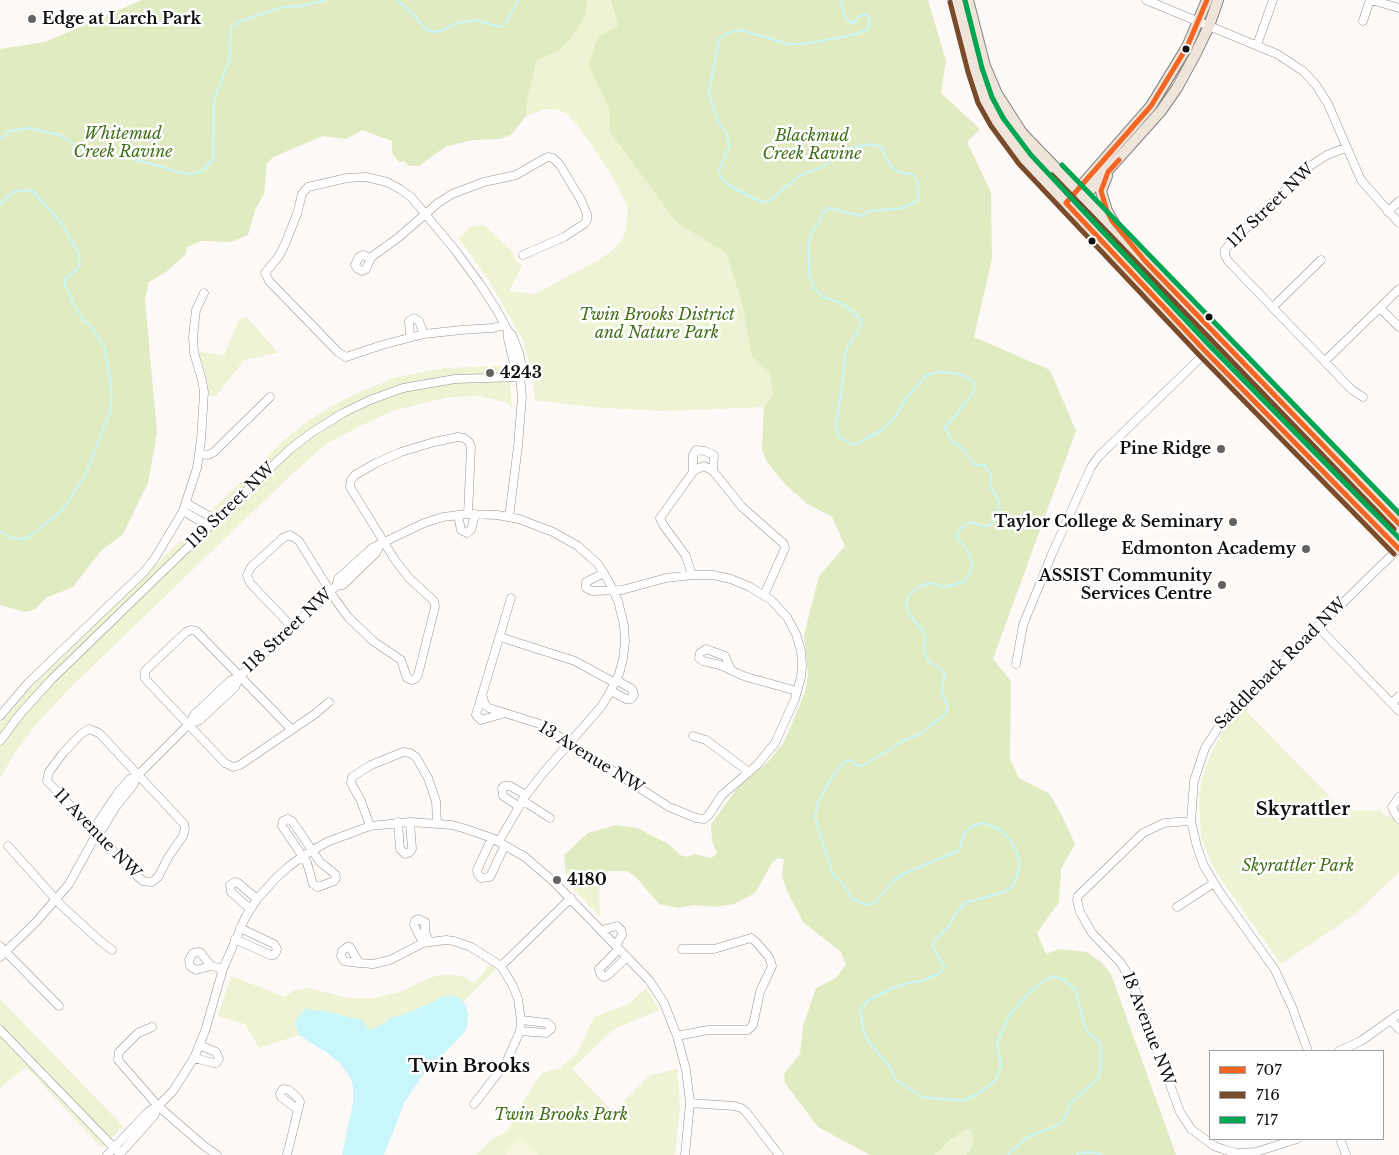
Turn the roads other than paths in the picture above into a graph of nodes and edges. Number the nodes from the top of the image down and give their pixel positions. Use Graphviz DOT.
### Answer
graph roads {
  1 [pos="957,0"];
  2 [pos="968,0"];
  3 [pos="1146,0"];
  4 [pos="1207,0"];
  5 [pos="1218,0"];
  6 [pos="1273,0"];
  7 [pos="1370,0"];
  8 [pos="1399,8"];
  9 [pos="1363,21"];
  10 [pos="1204,24"];
  11 [pos="1257,45"];
  12 [pos="997,122"];
  13 [pos="1345,148"];
  14 [pos="1108,172"];
  15 [pos="1078,194"];
  16 [pos="1399,201"];
  17 [pos="1066,203"];
  18 [pos="1388,212"];
  19 [pos="425,214"];
  20 [pos="1399,223"];
  21 [pos="523,255"];
  22 [pos="370,258"];
  23 [pos="1322,260"];
  24 [pos="1145,261"];
  25 [pos="1399,289"];
  26 [pos="204,293"];
  27 [pos="1273,307"];
  28 [pos="1380,308"];
  29 [pos="1399,327"];
  30 [pos="506,328"];
  31 [pos="424,334"];
  32 [pos="410,337"];
  33 [pos="1220,339"];
  34 [pos="1206,352"];
  35 [pos="1325,361"];
  36 [pos="520,377"];
  37 [pos="270,397"];
  38 [pos="1363,397"];
  39 [pos="200,454"];
  40 [pos="1316,465"];
  41 [pos="713,471"];
  42 [pos="693,472"];
  43 [pos="185,507"];
  44 [pos="471,514"];
  45 [pos="458,515"];
  46 [pos="509,517"];
  47 [pos="216,520"];
  48 [pos="1399,524"];
  49 [pos="209,526"];
  50 [pos="1399,535"];
  51 [pos="382,544"];
  52 [pos="1399,548"];
  53 [pos="604,573"];
  54 [pos="692,575"];
  55 [pos="333,589"];
  56 [pos="614,591"];
  57 [pos="764,595"];
  58 [pos="511,598"];
  59 [pos="1317,626"];
  60 [pos="292,627"];
  61 [pos="500,637"];
  62 [pos="422,656"];
  63 [pos="401,660"];
  64 [pos="1016,664"];
  65 [pos="732,670"];
  66 [pos="240,676"];
  67 [pos="615,682"];
  68 [pos="611,691"];
  69 [pos="797,691"];
  70 [pos="1399,696"];
  71 [pos="482,697"];
  72 [pos="329,702"];
  73 [pos="1392,704"];
  74 [pos="1399,711"];
  75 [pos="506,713"];
  76 [pos="0,716"];
  77 [pos="188,725"];
  78 [pos="292,730"];
  79 [pos="693,736"];
  80 [pos="0,741"];
  81 [pos="569,742"];
  82 [pos="749,772"];
  83 [pos="138,774"];
  84 [pos="1399,797"];
  85 [pos="522,800"];
  86 [pos="550,818"];
  87 [pos="1399,819"];
  88 [pos="1191,820"];
  89 [pos="398,822"];
  90 [pos="410,822"];
  91 [pos="437,823"];
  92 [pos="370,826"];
  93 [pos="96,834"];
  94 [pos="499,841"];
  95 [pos="8,846"];
  96 [pos="312,850"];
  97 [pos="303,856"];
  98 [pos="1214,883"];
  99 [pos="571,898"];
  100 [pos="56,899"];
  101 [pos="257,899"];
  102 [pos="1177,907"];
  103 [pos="250,909"];
  104 [pos="240,928"];
  105 [pos="602,930"];
  106 [pos="235,939"];
  107 [pos="618,947"];
  108 [pos="682,949"];
  109 [pos="112,950"];
  110 [pos="2,951"];
  111 [pos="627,957"];
  112 [pos="359,963"];
  113 [pos="211,966"];
  114 [pos="501,966"];
  115 [pos="223,969"];
  116 [pos="58,1006"];
  117 [pos="1399,1014"];
  118 [pos="521,1020"];
  119 [pos="1391,1020"];
  120 [pos="152,1027"];
  121 [pos="1399,1029"];
  122 [pos="0,1030"];
  123 [pos="520,1031"];
  124 [pos="678,1036"];
  125 [pos="199,1046"];
  126 [pos="1308,1050"];
  127 [pos="1341,1050"];
  128 [pos="194,1058"];
  129 [pos="690,1103"];
  130 [pos="474,1104"];
  131 [pos="158,1106"];
  132 [pos="298,1109"];
  133 [pos="1294,1140"];
  134 [pos="1340,1140"];
  135 [pos="117,1152"];
  136 [pos="107,1155"];
  137 [pos="217,1155"];
  138 [pos="288,1155"];
  139 [pos="685,1155"];
  140 [pos="779,1155"];
  141 [pos="1346,1155"];
  1 -- 12 [label="main road"];
  2 -- 15 [label="main road"];
  3 -- 10 [label="street"];
  4 -- 10 [label="main road"];
  5 -- 10 [label="main road"];
  6 -- 11 [label="street"];
  7 -- 8 [label="street"];
  7 -- 9 [label="street"];
  10 -- 11 [label="street"];
  10 -- 14 [label="main road"];
  10 -- 15 [label="main road"];
  11 -- 13 [label="street"];
  12 -- 15 [label="main road"];
  12 -- 17 [label="main road"];
  13 -- 18 [label="street"];
  13 -- 27 [label="street, 117 Street NW"];
  14 -- 15 [label="main road"];
  14 -- 24 [label="main road"];
  15 -- 17 [label="main road"];
  15 -- 24 [label="main road"];
  16 -- 18 [label="street"];
  17 -- 34 [label="main road"];
  18 -- 20 [label="street"];
  19 -- 21 [label="street"];
  19 -- 22 [label="street"];
  19 -- 30 [label="street"];
  19 -- 32 [label="street"];
  23 -- 27 [label="street"];
  24 -- 33 [label="main road"];
  25 -- 28 [label="street"];
  26 -- 39 [label="street, 119 Street NW"];
  27 -- 35 [label="street"];
  28 -- 29 [label="street"];
  28 -- 35 [label="street"];
  30 -- 31 [label="street"];
  30 -- 36 [label="street"];
  31 -- 32 [label="street"];
  31 -- 32 [label="street"];
  33 -- 34 [label="street"];
  33 -- 48 [label="main road"];
  34 -- 40 [label="main road"];
  34 -- 64 [label="street"];
  35 -- 38 [label="street"];
  36 -- 46 [label="street"];
  36 -- 47 [label="street, 119 Street NW"];
  37 -- 39 [label="street"];
  39 -- 43 [label="street, 119 Street NW"];
  40 -- 50 [label="main road"];
  40 -- 52 [label="main road"];
  41 -- 42 [label="street"];
  41 -- 42 [label="street"];
  41 -- 57 [label="street"];
  42 -- 54 [label="street"];
  43 -- 47 [label="street"];
  43 -- 49 [label="street"];
  43 -- 76 [label="street, 119 Street NW"];
  44 -- 45 [label="street, 118 Street NW"];
  44 -- 45 [label="street"];
  44 -- 46 [label="street, 118 Street NW"];
  44 -- 51 [label="street"];
  45 -- 51 [label="street, 118 Street NW"];
  46 -- 53 [label="street, 118 Street NW"];
  47 -- 49 [label="street, 119 Street NW"];
  49 -- 80 [label="street, 119 Street NW"];
  51 -- 55 [label="street, 118 Street NW"];
  51 -- 62 [label="street"];
  52 -- 59 [label="street, Saddleback Road NW"];
  53 -- 56 [label="street, 118 Street NW"];
  53 -- 56 [label="street"];
  54 -- 56 [label="street"];
  54 -- 57 [label="street"];
  55 -- 60 [label="street, 118 Street NW"];
  55 -- 60 [label="street"];
  55 -- 63 [label="street"];
  56 -- 67 [label="street, 118 Street NW"];
  57 -- 69 [label="street"];
  58 -- 61 [label="street"];
  59 -- 73 [label="street"];
  59 -- 88 [label="street, Saddleback Road NW"];
  60 -- 66 [label="street, 118 Street NW"];
  61 -- 67 [label="street"];
  61 -- 71 [label="street"];
  62 -- 63 [label="street"];
  62 -- 63 [label="street"];
  65 -- 69 [label="street"];
  66 -- 77 [label="street, 118 Street NW"];
  66 -- 77 [label="street"];
  66 -- 78 [label="street"];
  67 -- 68 [label="street, 118 Street NW"];
  67 -- 68 [label="street"];
  68 -- 81 [label="street, 118 Street NW"];
  69 -- 82 [label="street"];
  70 -- 73 [label="street"];
  71 -- 75 [label="street, 13 Avenue NW"];
  71 -- 75 [label="street"];
  72 -- 78 [label="street"];
  73 -- 74 [label="street"];
  75 -- 81 [label="street, 13 Avenue NW"];
  77 -- 78 [label="street"];
  77 -- 83 [label="street, 118 Street NW"];
  79 -- 82 [label="street"];
  81 -- 82 [label="street, 13 Avenue NW"];
  81 -- 85 [label="street, 118 Street NW"];
  83 -- 93 [label="street, 118 Street NW"];
  83 -- 93 [label="street, 11 Avenue NW"];
  83 -- 93 [label="street, 11 Avenue NW"];
  84 -- 87 [label="street"];
  85 -- 86 [label="street"];
  85 -- 94 [label="street, 118 Street NW"];
  88 -- 98 [label="street, Saddleback Road NW"];
  88 -- 133 [label="street, 18 Avenue NW"];
  89 -- 90 [label="street"];
  89 -- 90 [label="street"];
  89 -- 92 [label="street"];
  90 -- 91 [label="street"];
  91 -- 92 [label="street"];
  91 -- 94 [label="street"];
  92 -- 96 [label="street"];
  93 -- 100 [label="street, 118 Street NW"];
  94 -- 99 [label="street"];
  95 -- 100 [label="street"];
  96 -- 97 [label="street"];
  96 -- 97 [label="street"];
  96 -- 97 [label="street"];
  97 -- 101 [label="street"];
  98 -- 102 [label="street"];
  98 -- 126 [label="street, Saddleback Road NW"];
  99 -- 105 [label="street"];
  99 -- 114 [label="street"];
  100 -- 109 [label="street"];
  100 -- 110 [label="street, 118 Street NW"];
  101 -- 103 [label="street"];
  101 -- 103 [label="street"];
  103 -- 104 [label="street"];
  104 -- 106 [label="street"];
  104 -- 106 [label="street"];
  105 -- 107 [label="street"];
  105 -- 107 [label="street"];
  106 -- 115 [label="street"];
  107 -- 111 [label="street"];
  107 -- 111 [label="street"];
  108 -- 124 [label="street"];
  110 -- 116 [label="street"];
  111 -- 124 [label="street"];
  112 -- 114 [label="street"];
  113 -- 115 [label="street"];
  114 -- 118 [label="street"];
  115 -- 125 [label="street"];
  117 -- 119 [label="street"];
  118 -- 123 [label="street"];
  118 -- 123 [label="street"];
  119 -- 121 [label="street"];
  119 -- 127 [label="street"];
  120 -- 131 [label="street"];
  122 -- 135 [label="street"];
  123 -- 130 [label="street"];
  124 -- 129 [label="street"];
  125 -- 128 [label="street"];
  125 -- 128 [label="street"];
  128 -- 131 [label="street"];
  129 -- 139 [label="street"];
  129 -- 140 [label="street"];
  131 -- 135 [label="street"];
  131 -- 137 [label="street"];
  132 -- 138 [label="street"];
  134 -- 141 [label="street"];
  135 -- 136 [label="street"];
}
